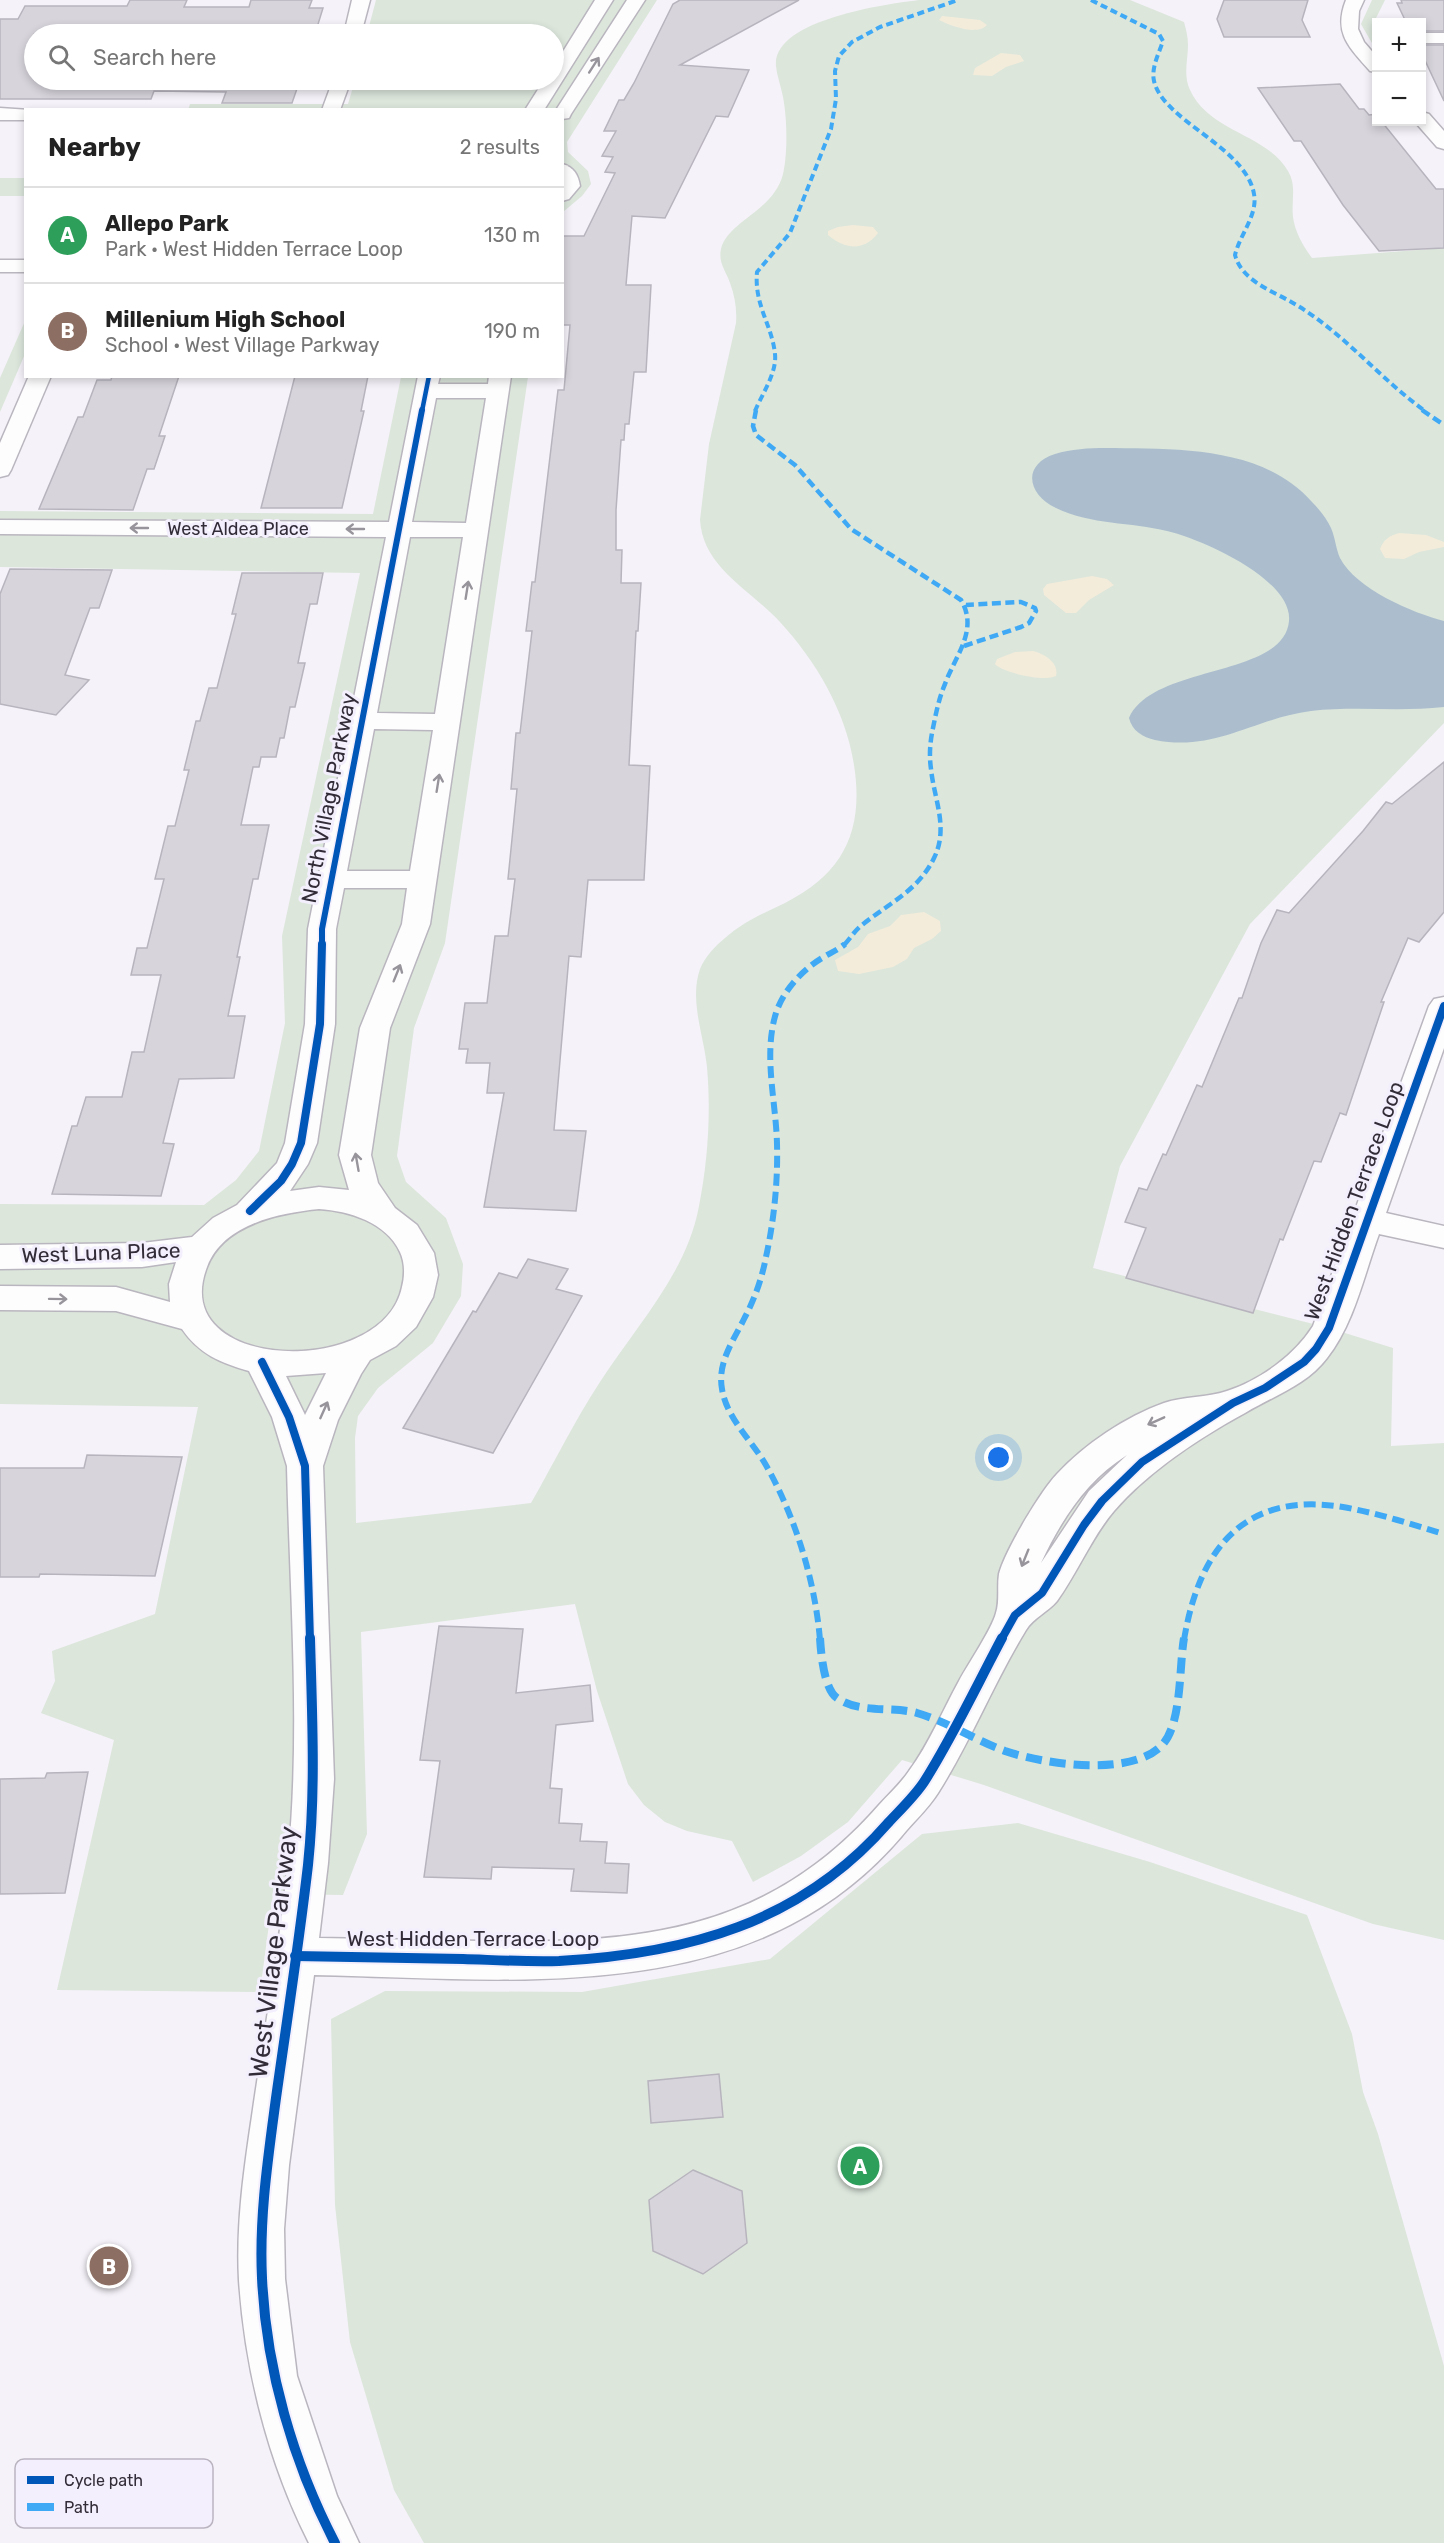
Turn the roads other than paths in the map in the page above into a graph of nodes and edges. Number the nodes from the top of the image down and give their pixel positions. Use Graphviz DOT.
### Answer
graph roads {
  1 [pos="361,0"];
  2 [pos="604,0"];
  3 [pos="636,0"];
  4 [pos="1355,0"];
  5 [pos="355,24"];
  6 [pos="1352,38"];
  7 [pos="1372,38"];
  8 [pos="1426,38"];
  9 [pos="1444,38"];
  10 [pos="1372,61"];
  11 [pos="564,62"];
  12 [pos="338,90"];
  13 [pos="546,90"];
  14 [pos="332,108"];
  15 [pos="535,108"];
  16 [pos="564,111"];
  17 [pos="0,114"];
  18 [pos="24,114"];
  19 [pos="1426,123"];
  20 [pos="1444,143"];
  21 [pos="564,172"];
  22 [pos="564,193"];
  23 [pos="0,266"];
  24 [pos="24,266"];
  25 [pos="39,378"];
  26 [pos="427,384"];
  27 [pos="498,384"];
  28 [pos="9,426"];
  29 [pos="0,470"];
  30 [pos="0,527"];
  31 [pos="397,540"];
  32 [pos="475,541"];
  33 [pos="0,546"];
  34 [pos="362,721"];
  35 [pos="447,723"];
  36 [pos="333,879"];
  37 [pos="423,880"];
  38 [pos="1444,1006"];
  39 [pos="250,1211"];
  40 [pos="382,1213"];
  41 [pos="1367,1220"];
  42 [pos="1444,1237"];
  43 [pos="201,1247"];
  44 [pos="0,1257"];
  45 [pos="0,1298"];
  46 [pos="192,1320"];
  47 [pos="358,1351"];
  48 [pos="262,1362"];
  49 [pos="1233,1403"];
  50 [pos="306,1466"];
  51 [pos="1049,1510"];
  52 [pos="1084,1525"];
  53 [pos="1015,1615"];
  54 [pos="295,1956"];
  55 [pos="335,2543"];
  1 -- 5 [label="street"];
  2 -- 11 [label="street"];
  16 -- 3 [label="street, one-way"];
  4 -- 6 [label="street"];
  6 -- 7 [label="street"];
  6 -- 10 [label="street"];
  8 -- 9 [label="street"];
  12 -- 14 [label="street"];
  13 -- 15 [label="street"];
  17 -- 18 [label="street"];
  19 -- 20 [label="street"];
  21 -- 22 [label="street"];
  23 -- 24 [label="street"];
  25 -- 28 [label="street"];
  26 -- 27 [label="street, North Village Parkway"];
  26 -- 31 [label="street, North Village Parkway"];
  27 -- 32 [label="street, North Village Parkway"];
  28 -- 29 [label="street"];
  31 -- 30 [label="street, West Aldea Place, one-way"];
  31 -- 32 [label="street, West Aldea Place"];
  31 -- 33 [label="street, West Aldea Place"];
  31 -- 34 [label="street, North Village Parkway"];
  35 -- 32 [label="street, North Village Parkway, one-way"];
  34 -- 35 [label="street, North Village Parkway"];
  34 -- 36 [label="street, North Village Parkway"];
  37 -- 35 [label="street, North Village Parkway, one-way"];
  36 -- 37 [label="street, North Village Parkway"];
  36 -- 39 [label="street, North Village Parkway"];
  40 -- 37 [label="street, North Village Parkway, one-way"];
  38 -- 41 [label="street, West Hidden Terrace Loop"];
  39 -- 40 [label="street"];
  39 -- 43 [label="street"];
  40 -- 47 [label="street"];
  41 -- 42 [label="street, West Hidden Terrace Loop"];
  41 -- 49 [label="street, West Hidden Terrace Loop"];
  43 -- 44 [label="street, West Luna Place"];
  43 -- 46 [label="street"];
  45 -- 46 [label="street, West Luna Place, one-way"];
  46 -- 48 [label="street"];
  47 -- 48 [label="street"];
  50 -- 47 [label="street, West Village Parkway, one-way"];
  48 -- 50 [label="street, West Village Parkway"];
  49 -- 51 [label="street, one-way"];
  49 -- 52 [label="street, West Hidden Terrace Loop"];
  50 -- 54 [label="street, West Village Parkway"];
  51 -- 52 [label="street"];
  51 -- 53 [label="street, one-way"];
  52 -- 53 [label="street, West Hidden Terrace Loop"];
  53 -- 54 [label="street, West Hidden Terrace Loop"];
  54 -- 55 [label="street, West Village Parkway"];
}
